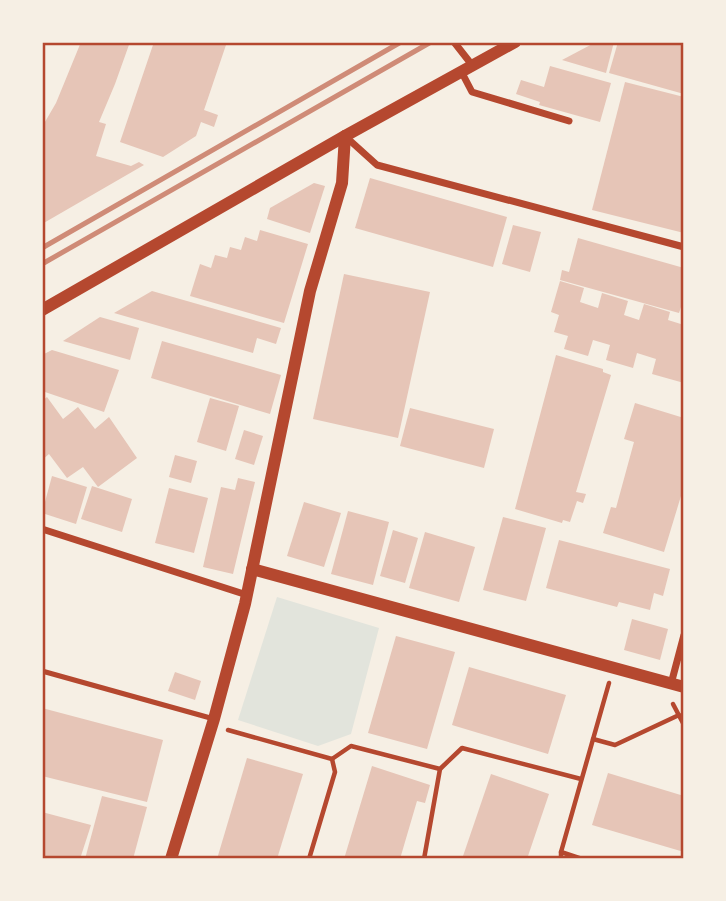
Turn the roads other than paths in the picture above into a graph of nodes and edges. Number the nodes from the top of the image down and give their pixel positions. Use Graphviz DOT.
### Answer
graph roads {
  1 [pos="454,42"];
  2 [pos="515,42"];
  3 [pos="467,68"];
  4 [pos="569,121"];
  5 [pos="345,136"];
  6 [pos="684,247"];
  7 [pos="42,310"];
  8 [pos="42,529"];
  9 [pos="253,569"];
  10 [pos="247,595"];
  11 [pos="684,635"];
  12 [pos="42,671"];
  13 [pos="671,684"];
  14 [pos="684,687"];
  15 [pos="214,719"];
  16 [pos="171,859"];
  1 -- 3 [label="street"];
  2 -- 3 [label="street"];
  3 -- 4 [label="street"];
  3 -- 5 [label="street"];
  5 -- 6 [label="street"];
  5 -- 7 [label="street"];
  5 -- 9 [label="street"];
  8 -- 10 [label="street"];
  9 -- 10 [label="street"];
  9 -- 13 [label="street"];
  10 -- 15 [label="street"];
  11 -- 13 [label="street"];
  12 -- 15 [label="lane"];
  13 -- 14 [label="street"];
  15 -- 16 [label="street"];
}
